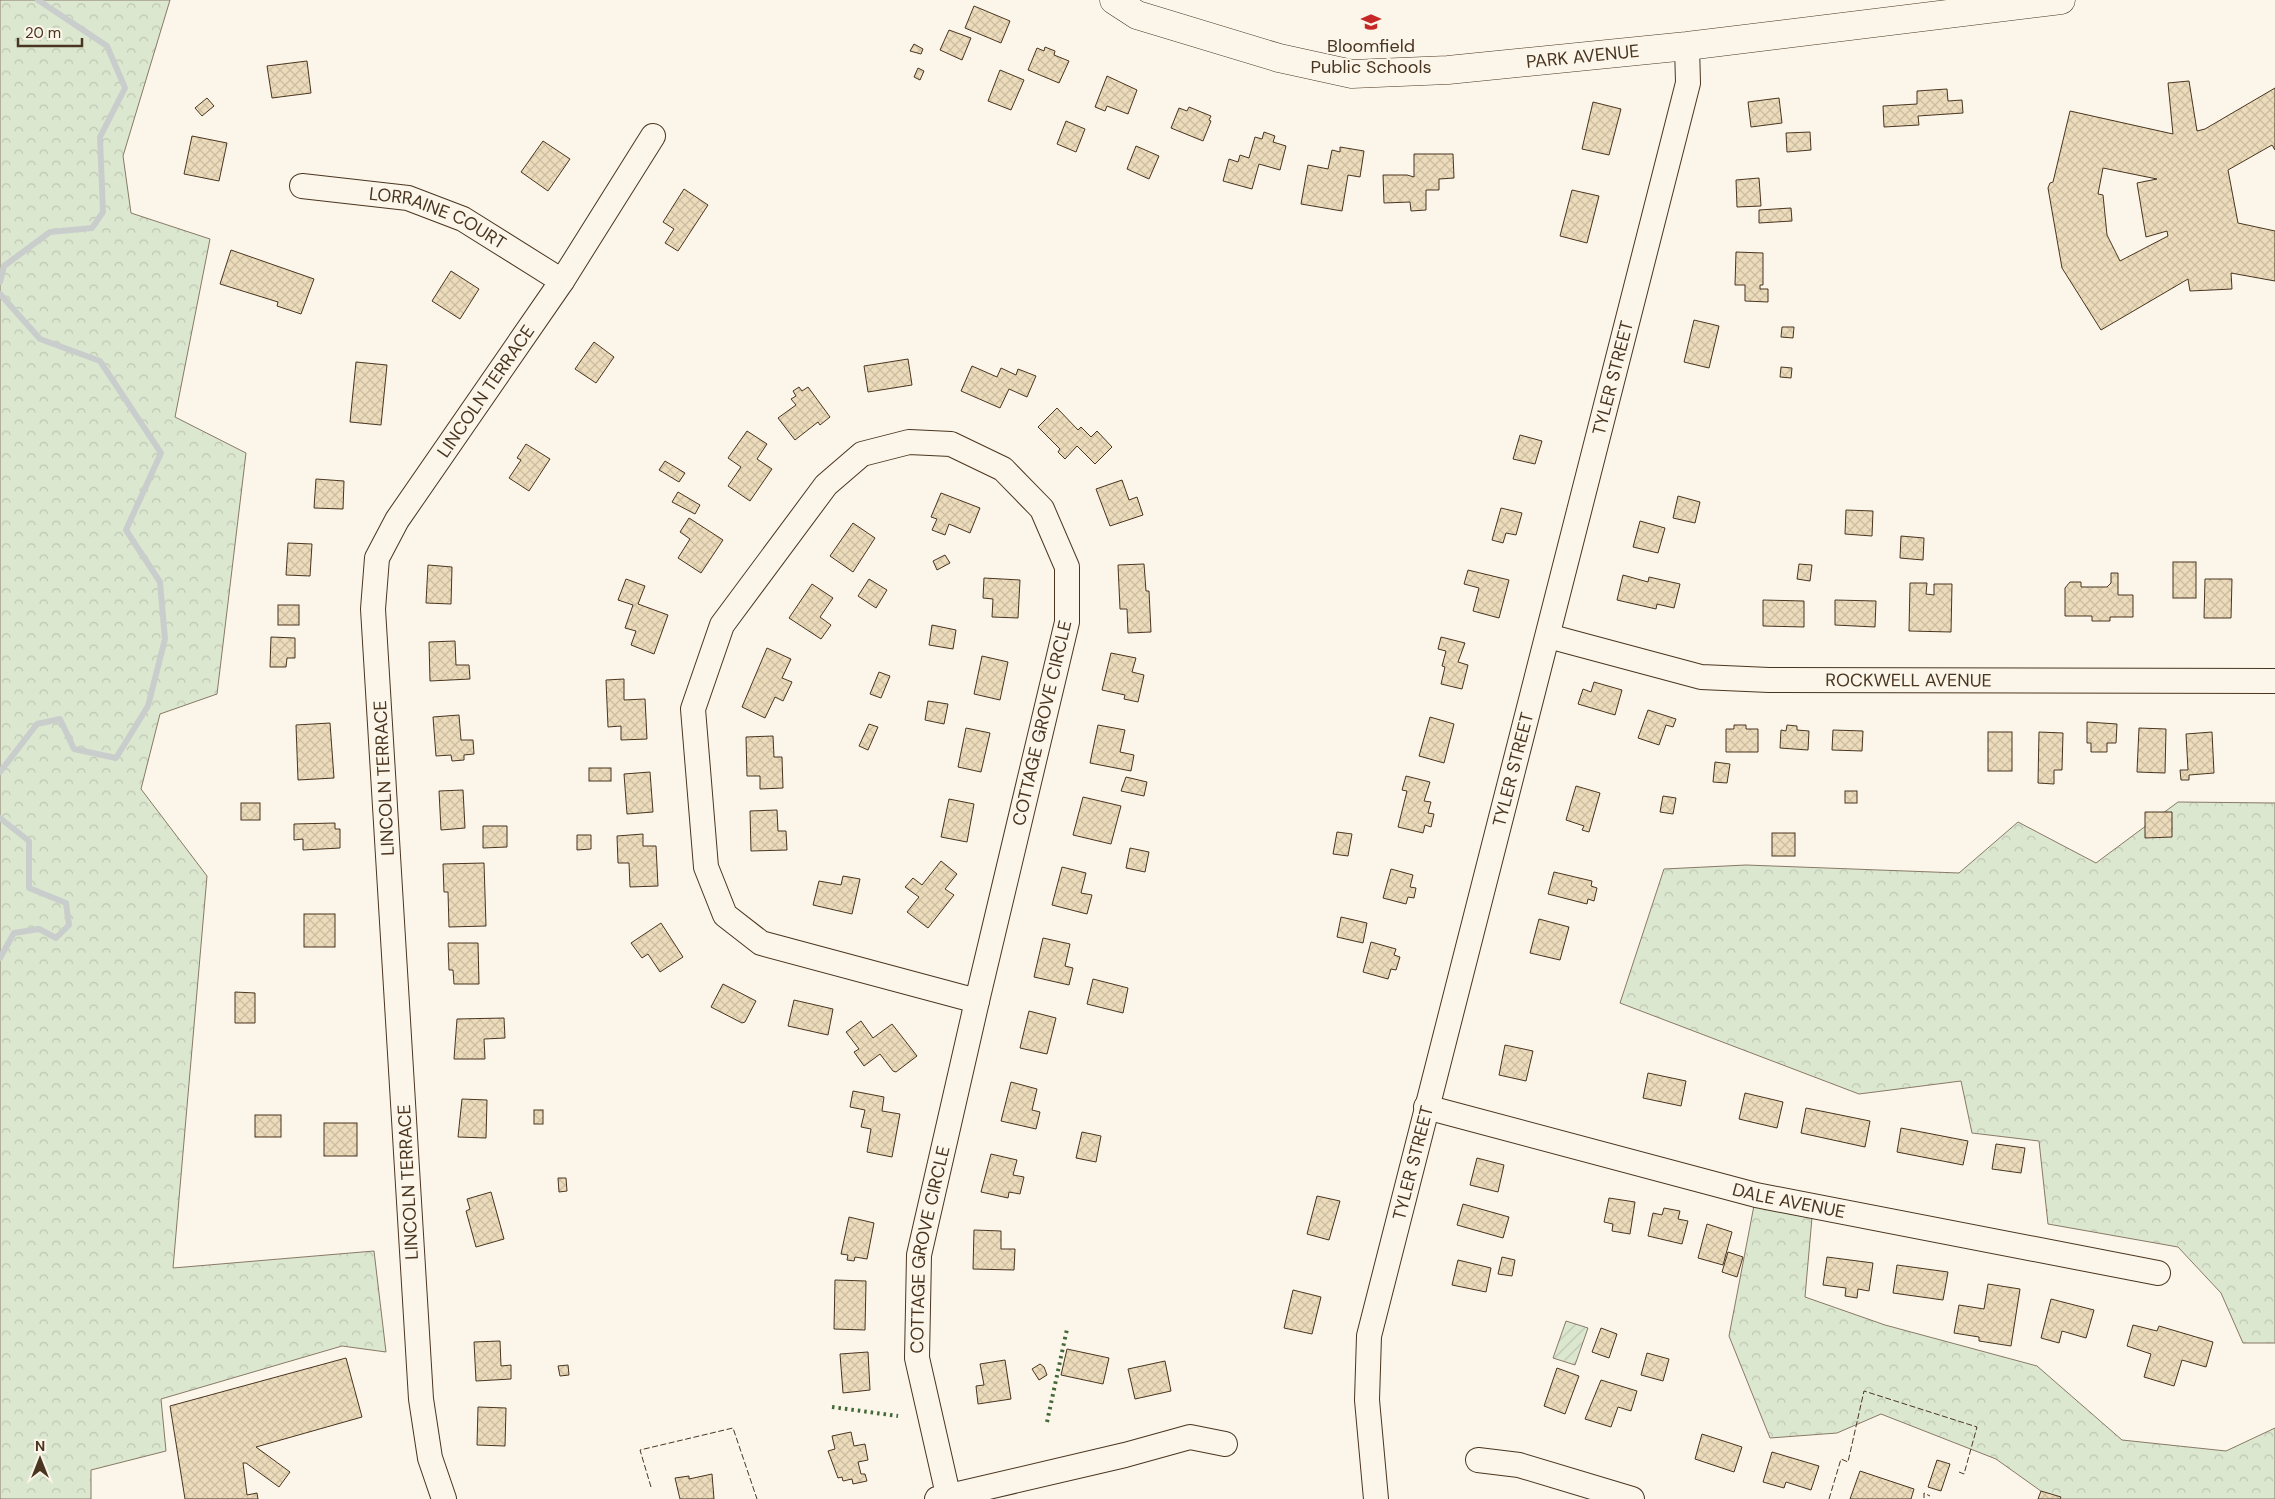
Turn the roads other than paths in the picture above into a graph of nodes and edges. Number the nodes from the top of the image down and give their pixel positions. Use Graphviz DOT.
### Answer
graph roads {
  1 [pos="1114,0"];
  2 [pos="2061,0"];
  3 [pos="1686,46"];
  4 [pos="653,136"];
  5 [pos="302,186"];
  6 [pos="562,281"];
  7 [pos="1548,636"];
  8 [pos="2275,681"];
  9 [pos="977,1001"];
  10 [pos="1426,1107"];
  11 [pos="2158,1273"];
  12 [pos="1225,1444"];
  13 [pos="1478,1460"];
  14 [pos="944,1498"];
  15 [pos="444,1499"];
  16 [pos="1376,1499"];
  17 [pos="1632,1499"];
  1 -- 3 [label="main road, PARK AVENUE"];
  2 -- 3 [label="main road, PARK AVENUE"];
  3 -- 7 [label="street, TYLER STREET"];
  4 -- 6 [label="street, LINCOLN TERRACE"];
  5 -- 6 [label="street, LORRAINE COURT"];
  6 -- 15 [label="street, LINCOLN TERRACE"];
  7 -- 8 [label="street, ROCKWELL AVENUE"];
  7 -- 10 [label="street, TYLER STREET"];
  9 -- 9 [label="street, COTTAGE GROVE CIRCLE"];
  9 -- 14 [label="street, COTTAGE GROVE CIRCLE"];
  10 -- 11 [label="street, DALE AVENUE"];
  10 -- 16 [label="street, TYLER STREET"];
  12 -- 14 [label="street"];
  13 -- 17 [label="street"];
}
